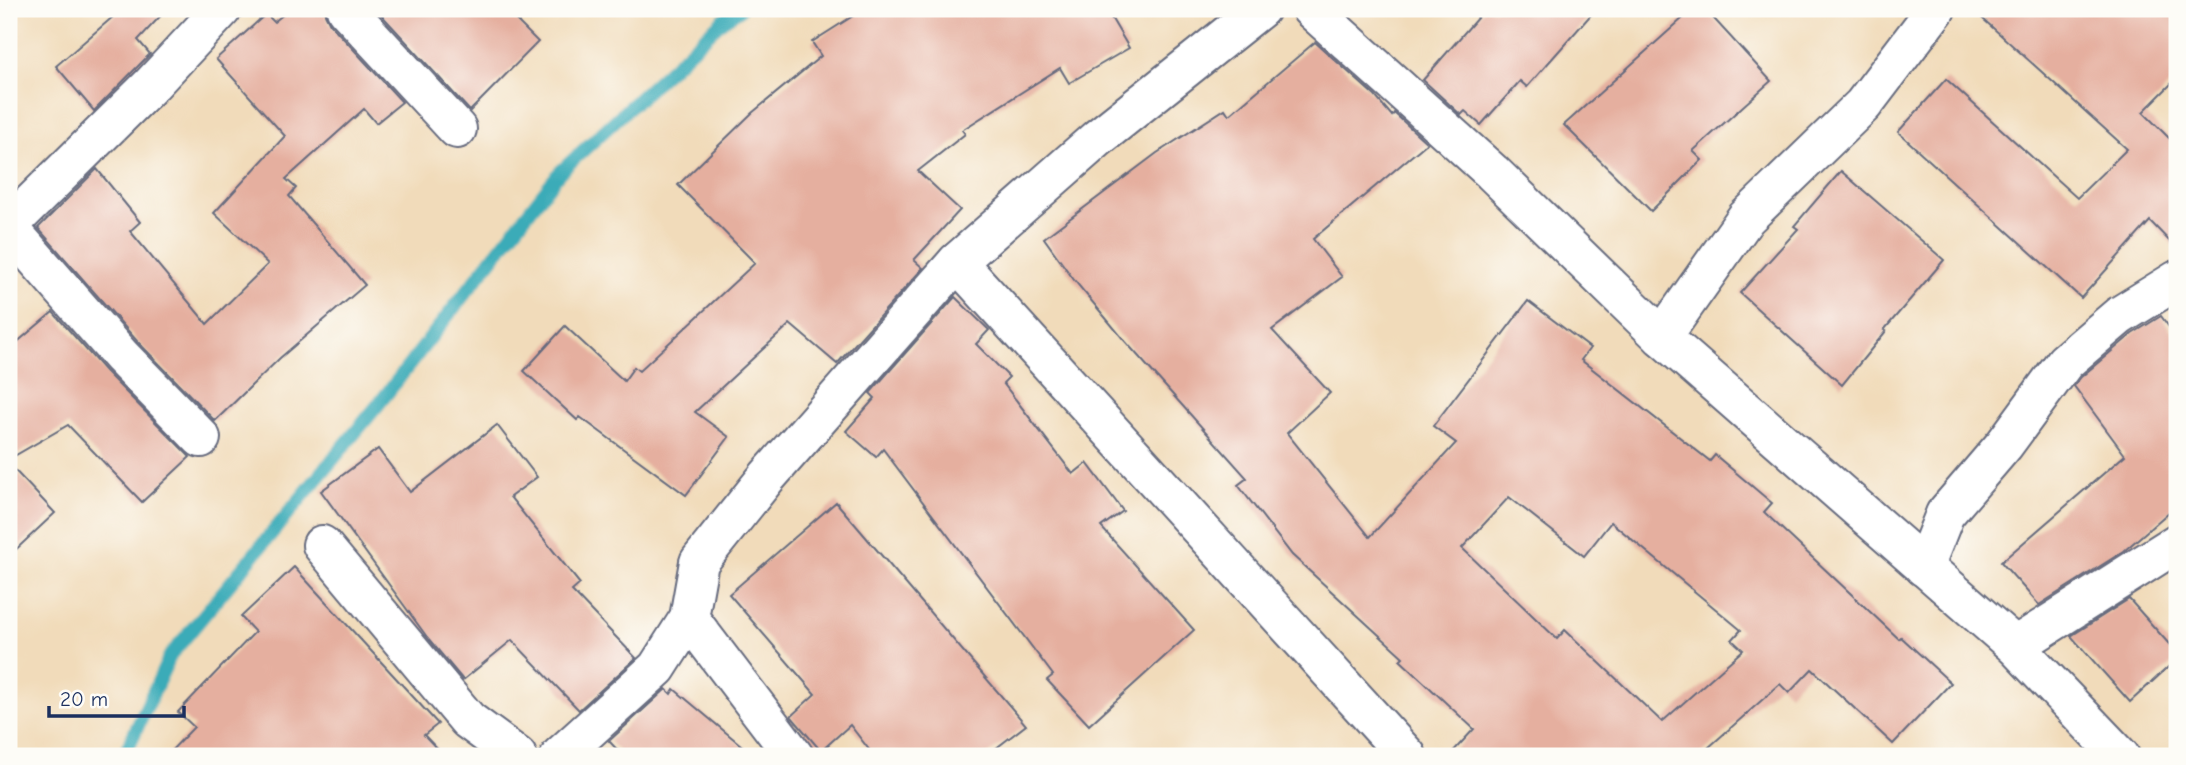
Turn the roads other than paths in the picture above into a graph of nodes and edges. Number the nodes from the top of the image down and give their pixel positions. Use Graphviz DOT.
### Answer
graph roads {
  1 [pos="222,9"];
  2 [pos="346,9"];
  3 [pos="1260,9"];
  4 [pos="1311,9"];
  5 [pos="1936,9"];
  6 [pos="457,129"];
  7 [pos="9,227"];
  8 [pos="957,262"];
  9 [pos="2177,280"];
  10 [pos="1662,337"];
  11 [pos="201,438"];
  12 [pos="2177,543"];
  13 [pos="323,545"];
  14 [pos="1924,567"];
  15 [pos="689,618"];
  16 [pos="2015,646"];
  17 [pos="1397,752"];
  18 [pos="517,756"];
  19 [pos="560,756"];
  20 [pos="794,756"];
  21 [pos="2120,756"];
  1 -- 7 [label="street"];
  2 -- 6 [label="street"];
  3 -- 8 [label="street"];
  4 -- 10 [label="street"];
  5 -- 10 [label="street"];
  7 -- 11 [label="street"];
  8 -- 15 [label="street"];
  8 -- 17 [label="street"];
  9 -- 14 [label="street"];
  10 -- 14 [label="street"];
  12 -- 16 [label="street"];
  13 -- 18 [label="street"];
  14 -- 16 [label="street"];
  15 -- 19 [label="street"];
  15 -- 20 [label="street"];
  16 -- 21 [label="street"];
}
